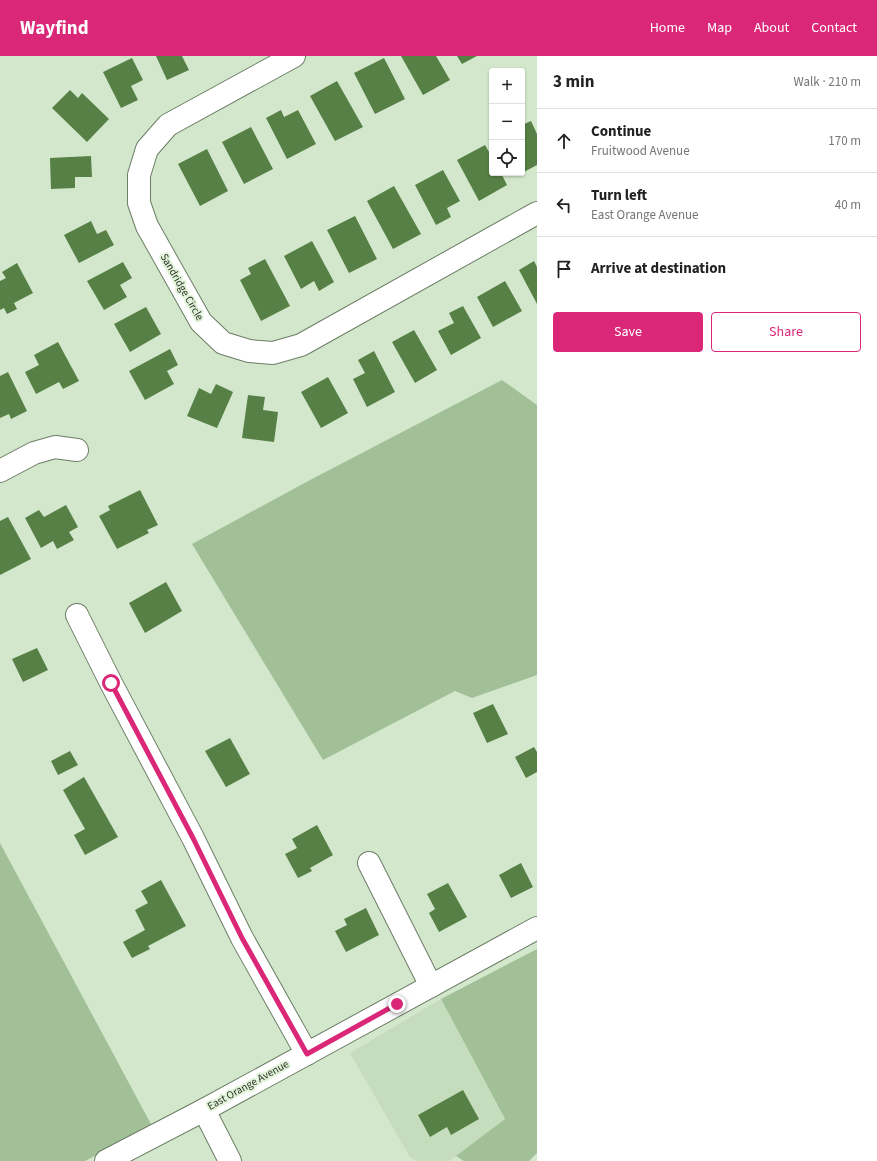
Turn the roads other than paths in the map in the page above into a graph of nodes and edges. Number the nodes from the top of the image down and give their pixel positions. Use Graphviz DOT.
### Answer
graph roads {
  1 [pos="294,56"];
  2 [pos="537,213"];
  3 [pos="77,450"];
  4 [pos="0,471"];
  5 [pos="78,615"];
  6 [pos="369,863"];
  7 [pos="537,928"];
  8 [pos="431,986"];
  9 [pos="307,1054"];
  10 [pos="204,1110"];
  11 [pos="106,1161"];
  12 [pos="230,1161"];
  1 -- 2 [label="street, Sandridge Circle"];
  3 -- 4 [label="street"];
  5 -- 9 [label="street"];
  6 -- 8 [label="street"];
  7 -- 8 [label="street, East Orange Avenue"];
  8 -- 9 [label="street, East Orange Avenue"];
  9 -- 10 [label="street, East Orange Avenue"];
  10 -- 11 [label="street, East Orange Avenue"];
  10 -- 12 [label="street"];
}
